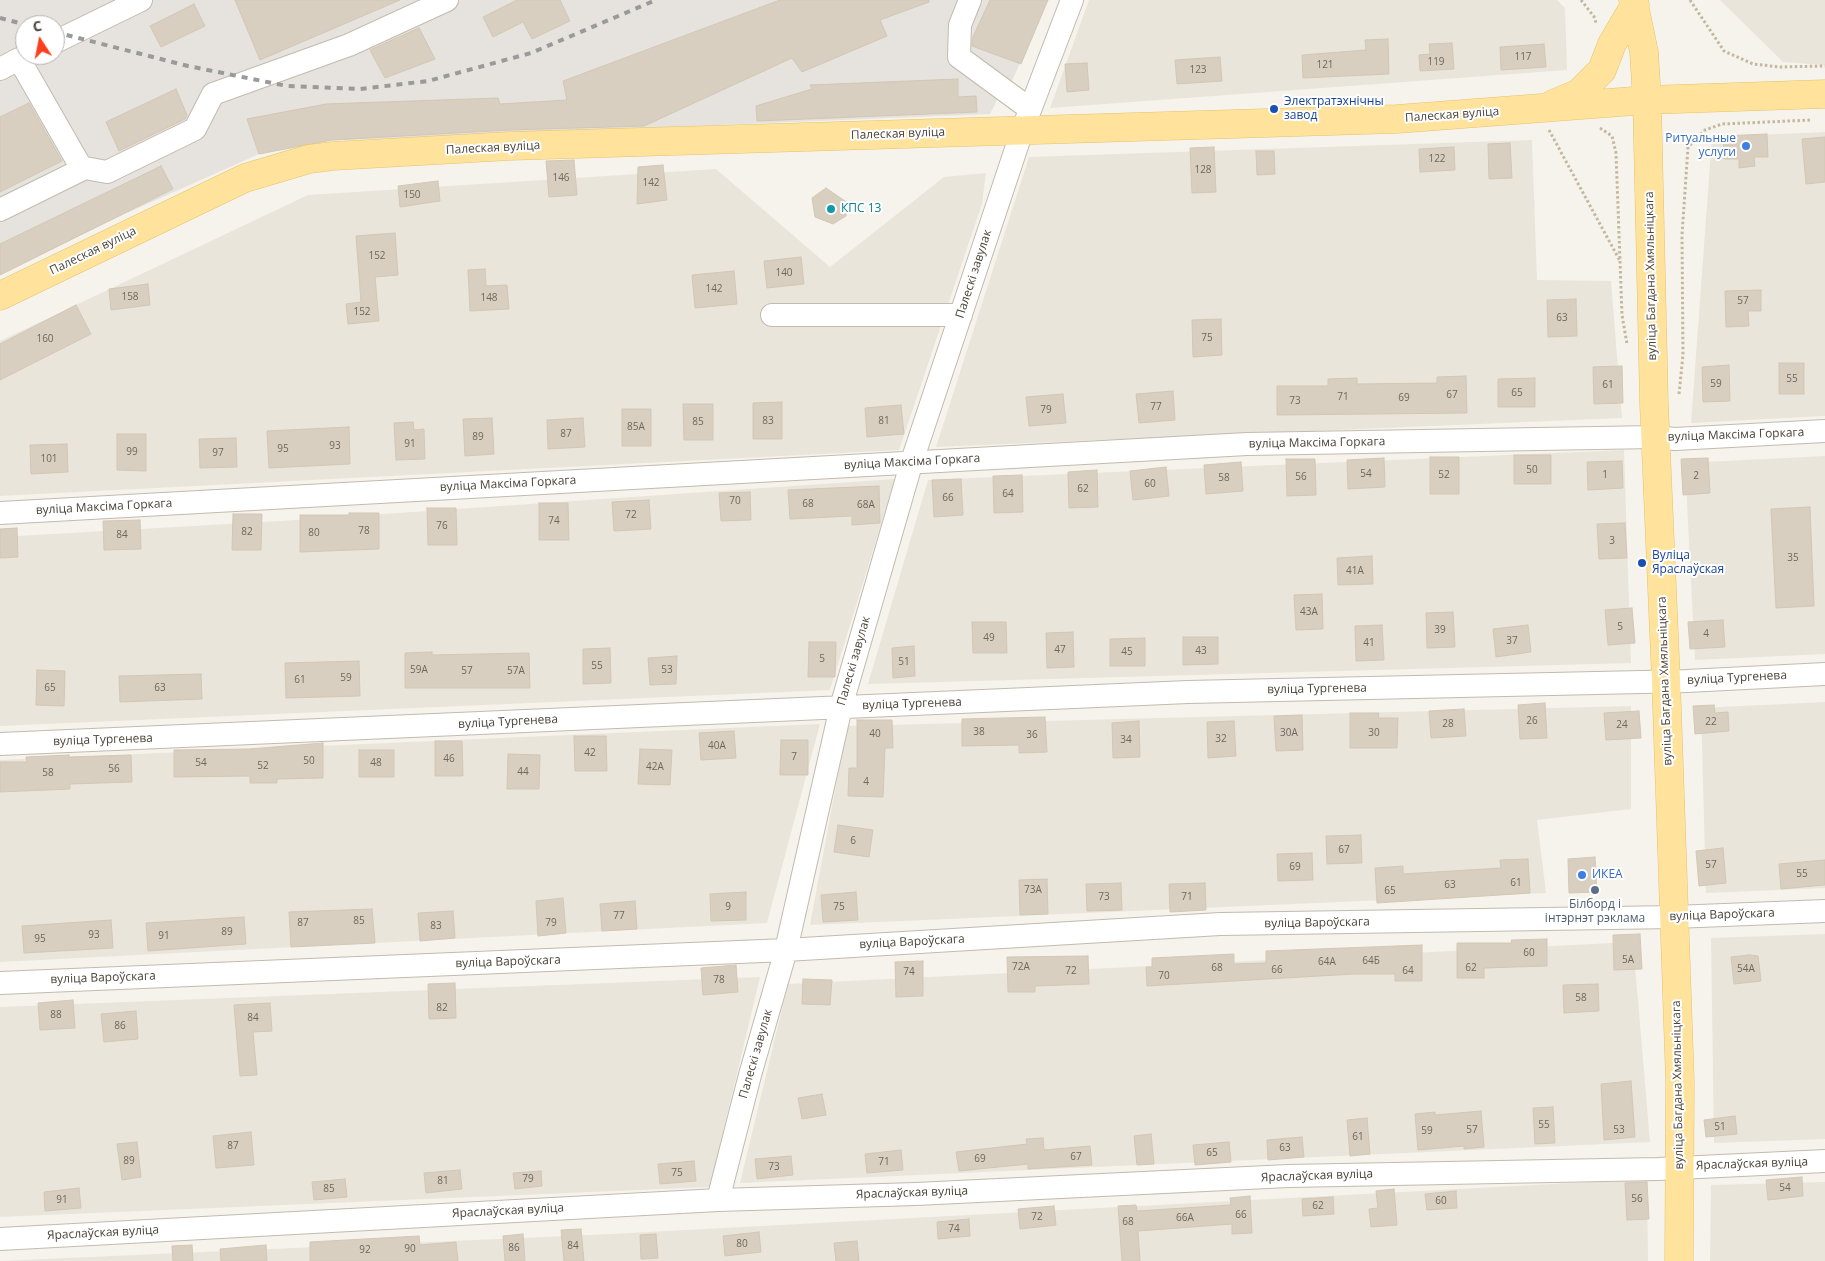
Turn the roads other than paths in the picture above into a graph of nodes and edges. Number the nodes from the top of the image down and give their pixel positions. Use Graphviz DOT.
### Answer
graph roads {
  1 [pos="141,0"];
  2 [pos="448,0"];
  3 [pos="970,0"];
  4 [pos="1072,0"];
  5 [pos="1634,2"];
  6 [pos="65,37"];
  7 [pos="18,65"];
  8 [pos="1825,94"];
  9 [pos="1647,100"];
  10 [pos="1545,119"];
  11 [pos="1026,120"];
  12 [pos="82,169"];
  13 [pos="0,210"];
  14 [pos="0,296"];
  15 [pos="772,314"];
  16 [pos="961,315"];
  17 [pos="1825,431"];
  18 [pos="1655,437"];
  19 [pos="912,462"];
  20 [pos="0,513"];
  21 [pos="1825,674"];
  22 [pos="1666,680"];
  23 [pos="841,707"];
  24 [pos="0,744"];
  25 [pos="1825,912"];
  26 [pos="1674,917"];
  27 [pos="786,950"];
  28 [pos="0,983"];
  29 [pos="1825,1161"];
  30 [pos="1679,1166"];
  31 [pos="718,1200"];
  32 [pos="0,1239"];
  33 [pos="1679,1261"];
  1 -- 6 [label="street"];
  2 -- 12 [label="street"];
  3 -- 11 [label="street"];
  4 -- 11 [label="street, Палескі завулак"];
  5 -- 9 [label="main road, вуліца Багдана Хмяльніцкага"];
  5 -- 10 [label="main road"];
  7 -- 12 [label="street"];
  8 -- 9 [label="main road, Палеская вуліца"];
  9 -- 10 [label="main road, Палеская вуліца"];
  9 -- 18 [label="main road, вуліца Багдана Хмяльніцкага"];
  10 -- 11 [label="main road, Палеская вуліца"];
  11 -- 14 [label="main road, Палеская вуліца"];
  11 -- 16 [label="street, Палескі завулак"];
  12 -- 13 [label="street"];
  15 -- 16 [label="street"];
  16 -- 19 [label="street, Палескі завулак"];
  17 -- 18 [label="street, вуліца Максіма Горкага"];
  18 -- 19 [label="street, вуліца Максіма Горкага"];
  18 -- 22 [label="main road, вуліца Багдана Хмяльніцкага"];
  19 -- 20 [label="street, вуліца Максіма Горкага"];
  19 -- 23 [label="street, Палескі завулак"];
  21 -- 22 [label="street, вуліца Тургенева"];
  22 -- 23 [label="street, вуліца Тургенева"];
  22 -- 26 [label="main road, вуліца Багдана Хмяльніцкага"];
  23 -- 24 [label="street, вуліца Тургенева"];
  23 -- 27 [label="street, Палескі завулак"];
  25 -- 26 [label="street, вуліца Вароўскага"];
  26 -- 27 [label="street, вуліца Вароўскага"];
  26 -- 30 [label="main road, вуліца Багдана Хмяльніцкага"];
  27 -- 28 [label="street, вуліца Вароўскага"];
  27 -- 31 [label="street, Палескі завулак"];
  29 -- 30 [label="street, Яраслаўская вуліца"];
  30 -- 31 [label="street, Яраслаўская вуліца"];
  30 -- 33 [label="main road, вуліца Багдана Хмяльніцкага"];
  31 -- 32 [label="street, Яраслаўская вуліца"];
}
